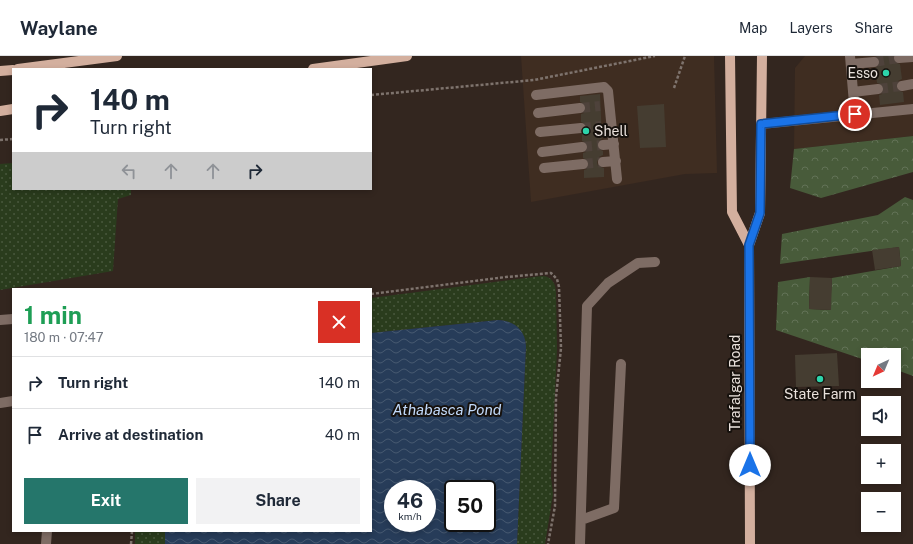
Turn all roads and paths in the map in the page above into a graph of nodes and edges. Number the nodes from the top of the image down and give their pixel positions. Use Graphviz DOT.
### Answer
graph roads {
  1 [pos="117,56"];
  2 [pos="408,56"];
  3 [pos="655,56"];
  4 [pos="685,56"];
  5 [pos="730,56"];
  6 [pos="762,56"];
  7 [pos="913,57"];
  8 [pos="899,58"];
  9 [pos="850,60"];
  10 [pos="874,62"];
  11 [pos="26,68"];
  12 [pos="320,68"];
  13 [pos="12,70"];
  14 [pos="0,71"];
  15 [pos="913,84"];
  16 [pos="902,86"];
  17 [pos="674,88"];
  18 [pos="878,89"];
  19 [pos="853,92"];
  20 [pos="536,95"];
  21 [pos="372,96"];
  22 [pos="580,108"];
  23 [pos="12,109"];
  24 [pos="913,109"];
  25 [pos="0,111"];
  26 [pos="538,113"];
  27 [pos="855,114"];
  28 [pos="761,124"];
  29 [pos="582,128"];
  30 [pos="540,132"];
  31 [pos="12,139"];
  32 [pos="0,140"];
  33 [pos="614,144"];
  34 [pos="602,145"];
  35 [pos="582,147"];
  36 [pos="542,152"];
  37 [pos="616,161"];
  38 [pos="603,162"];
  39 [pos="583,164"];
  40 [pos="544,168"];
  41 [pos="617,179"];
  42 [pos="749,245"];
  43 [pos="655,262"];
  44 [pos="372,294"];
  45 [pos="12,319"];
  46 [pos="0,320"];
  47 [pos="621,364"];
  48 [pos="12,401"];
  49 [pos="0,403"];
  50 [pos="581,520"];
  51 [pos="47,532"];
  52 [pos="132,532"];
  53 [pos="46,544"];
  54 [pos="131,544"];
  55 [pos="548,544"];
  56 [pos="580,544"];
  57 [pos="750,544"];
  1 -- 11 [label="main road"];
  2 -- 12 [label="main road"];
  3 -- 21 [label="path"];
  4 -- 17 [label="path"];
  5 -- 42 [label="main road, Trafalgar Road"];
  6 -- 28 [label="main road, Trafalgar Road"];
  7 -- 8 [label="street"];
  9 -- 10 [label="street"];
  9 -- 19 [label="street"];
  13 -- 14 [label="main road"];
  15 -- 16 [label="street"];
  18 -- 19 [label="street"];
  19 -- 27 [label="street"];
  20 -- 33 [label="street"];
  22 -- 26 [label="street"];
  23 -- 25 [label="main road"];
  24 -- 27 [label="street"];
  27 -- 28 [label="street"];
  28 -- 42 [label="main road, Trafalgar Road"];
  29 -- 30 [label="street"];
  31 -- 32 [label="path"];
  33 -- 34 [label="street"];
  33 -- 37 [label="street"];
  35 -- 36 [label="street"];
  37 -- 38 [label="street"];
  37 -- 41 [label="street"];
  39 -- 40 [label="street"];
  42 -- 57 [label="main road, Trafalgar Road"];
  43 -- 50 [label="street"];
  44 -- 55 [label="path"];
  45 -- 46 [label="street"];
  47 -- 50 [label="street"];
  48 -- 49 [label="street"];
  50 -- 56 [label="street"];
  51 -- 53 [label="street"];
  52 -- 54 [label="path"];
}
